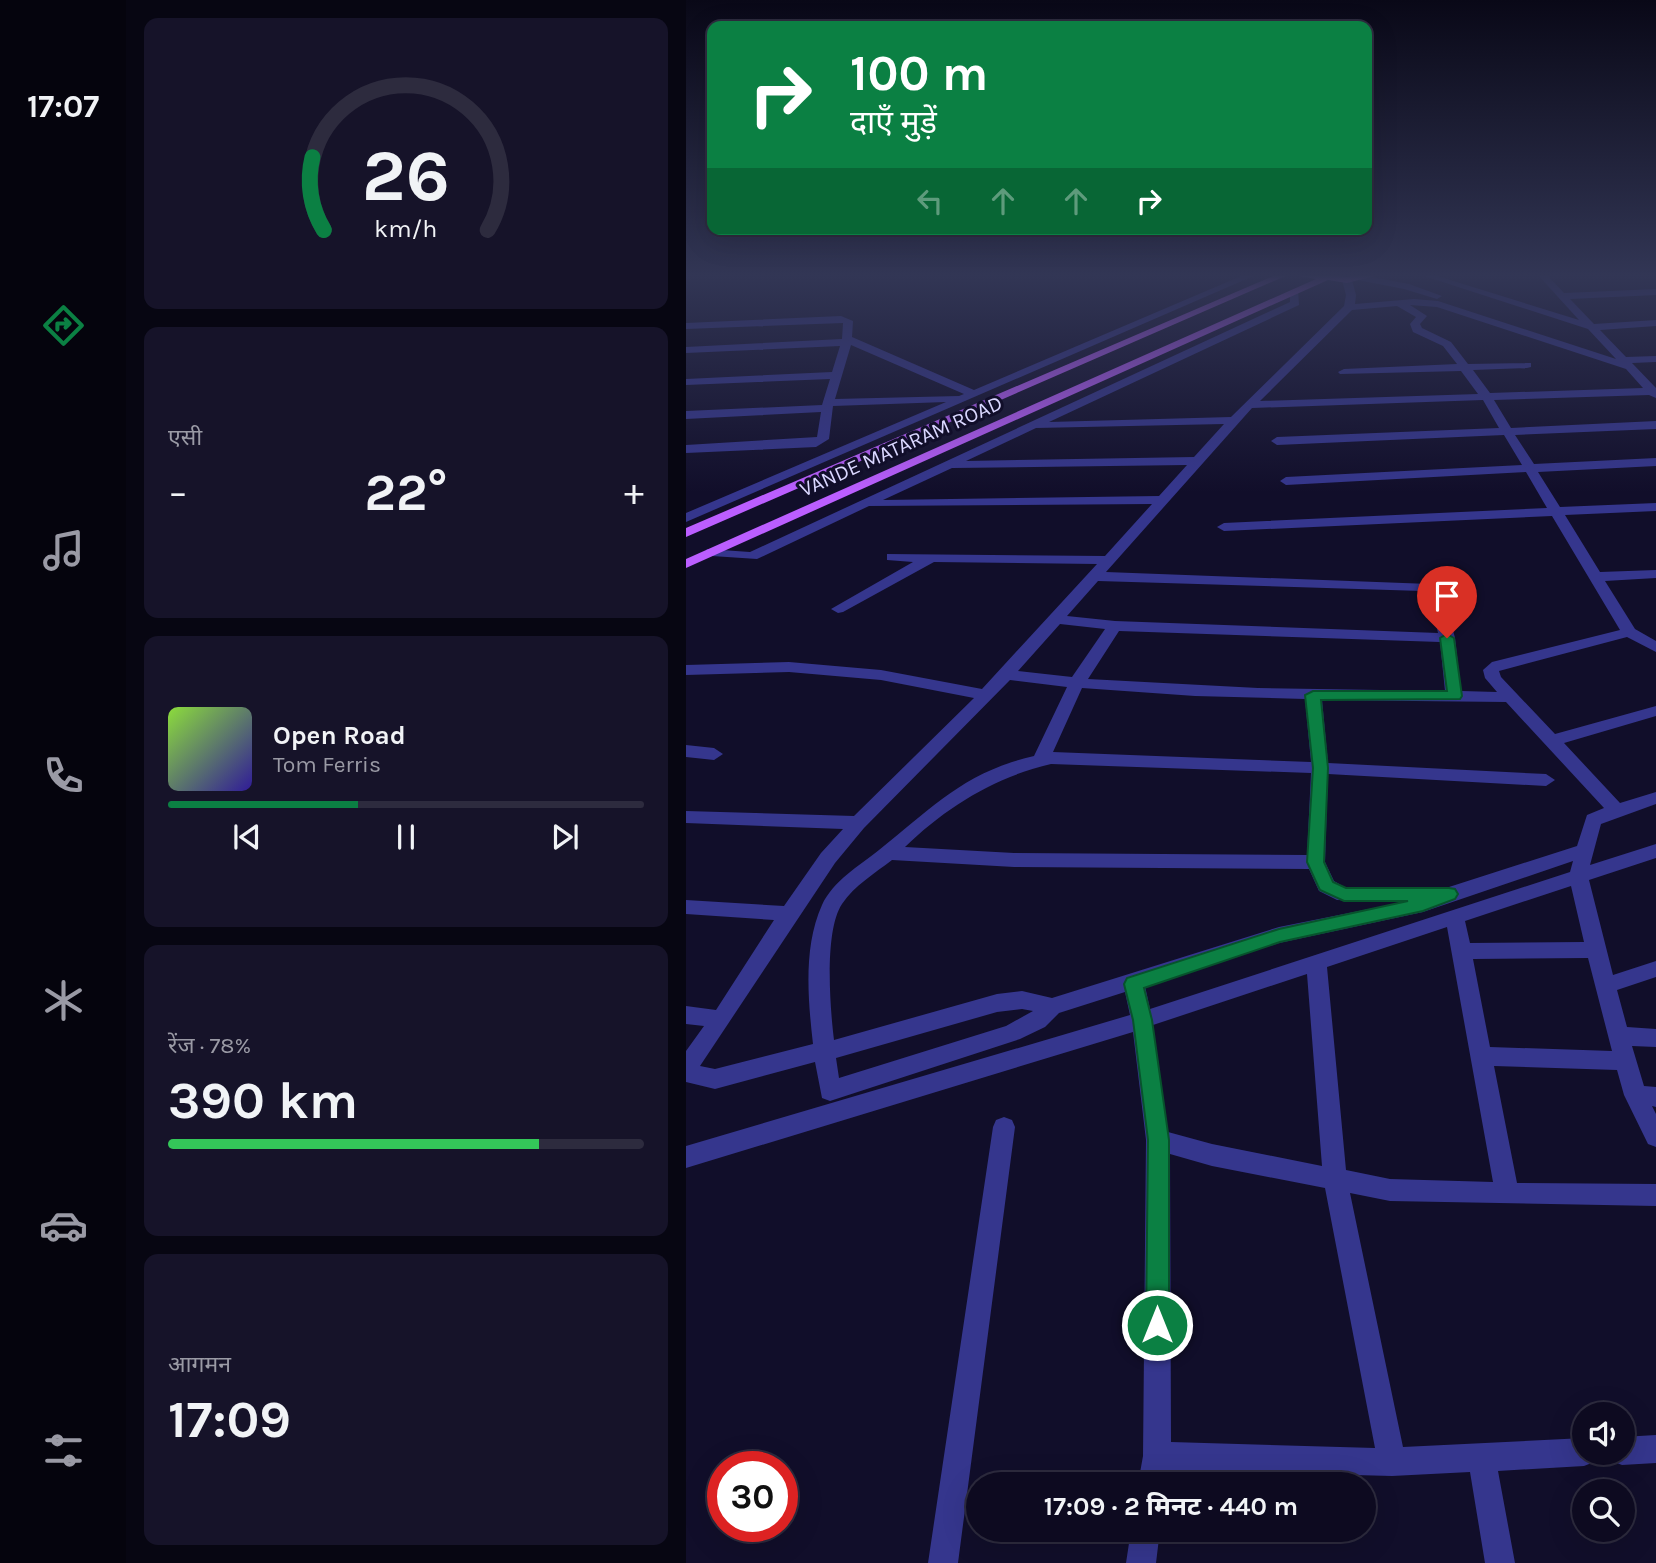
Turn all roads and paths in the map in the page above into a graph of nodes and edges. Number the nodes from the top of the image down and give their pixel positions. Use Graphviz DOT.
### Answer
graph roads {
  1 [pos="740,347"];
  2 [pos="844,347"];
  3 [pos="859,347"];
  4 [pos="1083,347"];
  5 [pos="1116,347"];
  6 [pos="1173,347"];
  7 [pos="1201,347"];
  8 [pos="1308,347"];
  9 [pos="1449,347"];
  10 [pos="1580,347"];
  11 [pos="1585,347"];
  12 [pos="1610,347"];
  13 [pos="686,350"];
  14 [pos="1656,359"];
  15 [pos="1623,360"];
  16 [pos="1527,365"];
  17 [pos="1462,366"];
  18 [pos="1344,372"];
  19 [pos="835,375"];
  20 [pos="686,382"];
  21 [pos="1654,393"];
  22 [pos="969,396"];
  23 [pos="1486,396"];
  24 [pos="827,405"];
  25 [pos="1249,405"];
  26 [pos="686,415"];
  27 [pos="1234,420"];
  28 [pos="1656,425"];
  29 [pos="1033,426"];
  30 [pos="1506,431"];
  31 [pos="1277,441"];
  32 [pos="816,443"];
  33 [pos="686,449"];
  34 [pos="822,459"];
  35 [pos="1197,461"];
  36 [pos="1656,462"];
  37 [pos="950,465"];
  38 [pos="1527,468"];
  39 [pos="1286,481"];
  40 [pos="1161,500"];
  41 [pos="869,504"];
  42 [pos="1656,507"];
  43 [pos="1555,512"];
  44 [pos="686,518"];
  45 [pos="1224,527"];
  46 [pos="686,533"];
  47 [pos="712,552"];
  48 [pos="892,557"];
  49 [pos="931,558"];
  50 [pos="1107,560"];
  51 [pos="686,564"];
  52 [pos="1656,574"];
  53 [pos="1092,576"];
  54 [pos="1595,577"];
  55 [pos="838,609"];
  56 [pos="1054,619"];
  57 [pos="1115,626"];
  58 [pos="1629,632"];
  59 [pos="1447,638"];
  60 [pos="1656,646"];
  61 [pos="686,670"];
  62 [pos="1006,675"];
  63 [pos="1076,684"];
  64 [pos="986,695"];
  65 [pos="1313,695"];
  66 [pos="1454,696"];
  67 [pos="1510,697"];
  68 [pos="1656,711"];
  69 [pos="1552,741"];
  70 [pos="686,751"];
  71 [pos="714,754"];
  72 [pos="1041,759"];
  73 [pos="1320,768"];
  74 [pos="1546,780"];
  75 [pos="1656,798"];
  76 [pos="1616,810"];
  77 [pos="686,817"];
  78 [pos="858,823"];
  79 [pos="1585,850"];
  80 [pos="1656,851"];
  81 [pos="888,853"];
  82 [pos="1315,862"];
  83 [pos="1578,876"];
  84 [pos="1449,894"];
  85 [pos="686,906"];
  86 [pos="789,914"];
  87 [pos="1455,919"];
  88 [pos="1595,950"];
  89 [pos="1461,951"];
  90 [pos="1316,963"];
  91 [pos="1656,969"];
  92 [pos="1133,984"];
  93 [pos="1605,986"];
  94 [pos="1052,1007"];
  95 [pos="686,1014"];
  96 [pos="721,1019"];
  97 [pos="1142,1020"];
  98 [pos="1620,1037"];
  99 [pos="1656,1038"];
  100 [pos="825,1050"];
  101 [pos="1480,1056"];
  102 [pos="1624,1061"];
  103 [pos="686,1068"];
  104 [pos="686,1073"];
  105 [pos="1645,1096"];
  106 [pos="1004,1127"];
  107 [pos="1656,1137"];
  108 [pos="1158,1140"];
  109 [pos="686,1157"];
  110 [pos="1335,1179"];
  111 [pos="1507,1195"];
  112 [pos="1656,1195"];
  113 [pos="1656,1449"];
  114 [pos="1635,1450"];
  115 [pos="1572,1453"];
  116 [pos="1157,1456"];
  117 [pos="1481,1457"];
  118 [pos="1392,1462"];
  119 [pos="1154,1472"];
  120 [pos="1144,1542"];
  121 [pos="943,1563"];
  122 [pos="1140,1563"];
  123 [pos="1500,1563"];
  1 -- 13 [label="street"];
  2 -- 19 [label="street"];
  3 -- 22 [label="street"];
  4 -- 22 [label="street"];
  5 -- 46 [label="main road, VANDE MATARAM ROAD"];
  6 -- 47 [label="main road, VANDE MATARAM ROAD"];
  7 -- 29 [label="street"];
  8 -- 25 [label="street"];
  9 -- 17 [label="street"];
  10 -- 15 [label="street"];
  11 -- 15 [label="street"];
  12 -- 15 [label="street"];
  14 -- 15 [label="street"];
  15 -- 21 [label="street"];
  16 -- 17 [label="street"];
  17 -- 18 [label="street"];
  17 -- 23 [label="street"];
  19 -- 20 [label="street"];
  19 -- 24 [label="street"];
  21 -- 23 [label="street"];
  22 -- 24 [label="street"];
  22 -- 34 [label="street"];
  23 -- 25 [label="street"];
  23 -- 30 [label="street"];
  24 -- 26 [label="street"];
  24 -- 32 [label="street"];
  25 -- 27 [label="street"];
  27 -- 29 [label="street"];
  27 -- 35 [label="street"];
  28 -- 30 [label="street"];
  29 -- 37 [label="street"];
  30 -- 31 [label="street"];
  30 -- 38 [label="street"];
  32 -- 33 [label="street"];
  32 -- 34 [label="street"];
  34 -- 44 [label="street"];
  35 -- 37 [label="street"];
  35 -- 40 [label="street"];
  36 -- 38 [label="street"];
  37 -- 41 [label="street"];
  38 -- 39 [label="street"];
  38 -- 43 [label="street"];
  40 -- 41 [label="street"];
  40 -- 50 [label="street"];
  41 -- 47 [label="street"];
  42 -- 43 [label="street"];
  43 -- 45 [label="street"];
  43 -- 54 [label="street"];
  47 -- 51 [label="main road, VANDE MATARAM ROAD"];
  48 -- 49 [label="street"];
  49 -- 50 [label="street"];
  49 -- 55 [label="street"];
  50 -- 53 [label="street"];
  52 -- 54 [label="street"];
  53 -- 56 [label="street"];
  53 -- 59 [label="street"];
  54 -- 58 [label="street"];
  56 -- 57 [label="street"];
  56 -- 62 [label="street"];
  57 -- 59 [label="street"];
  57 -- 63 [label="street"];
  58 -- 60 [label="street"];
  58 -- 67 [label="street"];
  59 -- 66 [label="street"];
  61 -- 64 [label="street"];
  62 -- 63 [label="street"];
  62 -- 64 [label="street"];
  63 -- 65 [label="street"];
  63 -- 72 [label="street"];
  64 -- 78 [label="street"];
  65 -- 66 [label="street"];
  65 -- 73 [label="street"];
  66 -- 67 [label="street"];
  67 -- 69 [label="street"];
  68 -- 69 [label="street"];
  69 -- 76 [label="street"];
  70 -- 71 [label="street"];
  72 -- 73 [label="street"];
  72 -- 81 [label="street"];
  73 -- 74 [label="street"];
  73 -- 82 [label="street"];
  75 -- 76 [label="street"];
  76 -- 79 [label="street"];
  77 -- 78 [label="street"];
  78 -- 86 [label="street"];
  79 -- 83 [label="street"];
  79 -- 84 [label="street"];
  80 -- 83 [label="street"];
  81 -- 82 [label="street"];
  81 -- 100 [label="street"];
  82 -- 84 [label="street"];
  83 -- 87 [label="street"];
  83 -- 88 [label="street"];
  84 -- 92 [label="street"];
  85 -- 86 [label="street"];
  86 -- 96 [label="street"];
  87 -- 89 [label="street"];
  87 -- 90 [label="street"];
  88 -- 89 [label="street"];
  88 -- 93 [label="street"];
  89 -- 101 [label="street"];
  90 -- 97 [label="street"];
  90 -- 110 [label="street"];
  91 -- 93 [label="street"];
  92 -- 94 [label="street"];
  92 -- 97 [label="street"];
  93 -- 98 [label="street"];
  94 -- 100 [label="street"];
  94 -- 100 [label="street"];
  95 -- 96 [label="street"];
  96 -- 103 [label="street"];
  97 -- 108 [label="street"];
  97 -- 109 [label="street"];
  98 -- 99 [label="street"];
  98 -- 102 [label="street"];
  100 -- 104 [label="street"];
  101 -- 102 [label="street"];
  101 -- 111 [label="street"];
  102 -- 105 [label="street"];
  105 -- 107 [label="street"];
  106 -- 121 [label="street"];
  108 -- 110 [label="street"];
  108 -- 116 [label="street"];
  110 -- 111 [label="street"];
  110 -- 118 [label="street"];
  111 -- 112 [label="street"];
  113 -- 114 [label="street"];
  115 -- 117 [label="street"];
  116 -- 118 [label="street"];
  116 -- 119 [label="street"];
  117 -- 118 [label="street"];
  117 -- 123 [label="street"];
  120 -- 122 [label="street"];
}
